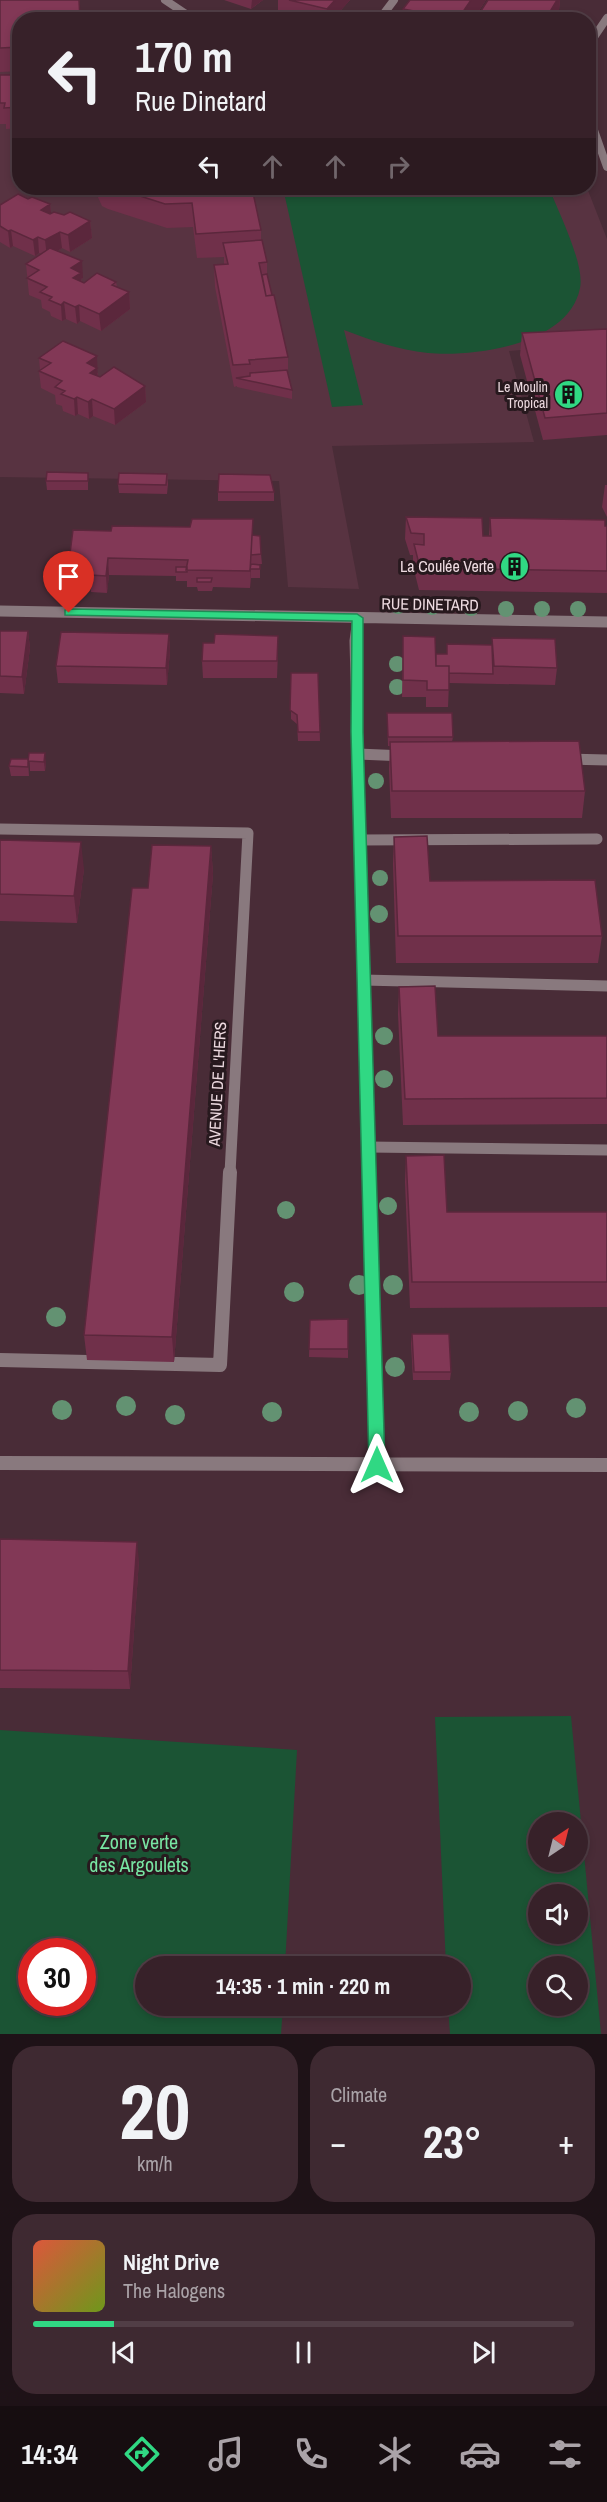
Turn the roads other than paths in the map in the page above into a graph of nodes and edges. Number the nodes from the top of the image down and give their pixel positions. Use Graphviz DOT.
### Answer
graph roads {
  1 [pos="165,0"];
  2 [pos="183,12"];
  3 [pos="607,18"];
  4 [pos="596,34"];
  5 [pos="596,135"];
  6 [pos="607,166"];
  7 [pos="0,612"];
  8 [pos="357,618"];
  9 [pos="607,622"];
  10 [pos="358,754"];
  11 [pos="422,756"];
  12 [pos="549,758"];
  13 [pos="607,759"];
  14 [pos="0,829"];
  15 [pos="597,839"];
  16 [pos="360,840"];
  17 [pos="363,980"];
  18 [pos="607,986"];
  19 [pos="368,1147"];
  20 [pos="607,1150"];
  21 [pos="0,1360"];
  22 [pos="0,1463"];
  23 [pos="377,1465"];
  24 [pos="607,1465"];
  1 -- 2 [label="street"];
  3 -- 4 [label="street"];
  5 -- 6 [label="street"];
  7 -- 8 [label="street, RUE DINETARD"];
  8 -- 9 [label="street, RUE DINETARD"];
  8 -- 10 [label="street"];
  10 -- 11 [label="street"];
  10 -- 16 [label="street"];
  12 -- 13 [label="street"];
  14 -- 21 [label="street, AVENUE DE L'HERS"];
  15 -- 16 [label="street"];
  16 -- 17 [label="street"];
  17 -- 18 [label="street"];
  17 -- 19 [label="street"];
  19 -- 20 [label="street"];
  19 -- 23 [label="street"];
  22 -- 23 [label="street"];
  23 -- 24 [label="street"];
}
